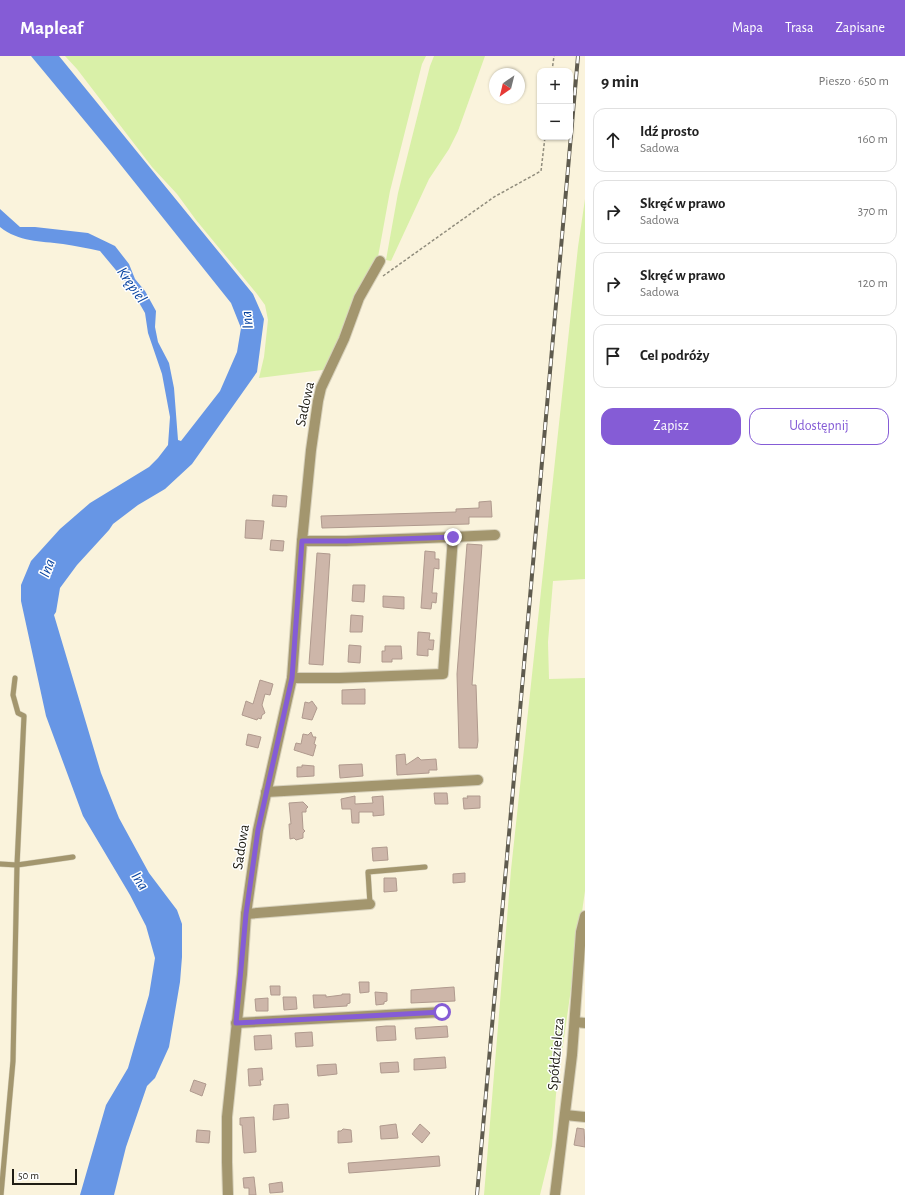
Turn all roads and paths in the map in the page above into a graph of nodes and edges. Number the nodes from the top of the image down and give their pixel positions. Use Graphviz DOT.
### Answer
graph roads {
  1 [pos="554,56"];
  2 [pos="552,68"];
  3 [pos="545,140"];
  4 [pos="380,261"];
  5 [pos="382,277"];
  6 [pos="495,535"];
  7 [pos="453,537"];
  8 [pos="302,541"];
  9 [pos="16,678"];
  10 [pos="292,678"];
  11 [pos="478,780"];
  12 [pos="266,792"];
  13 [pos="73,858"];
  14 [pos="0,864"];
  15 [pos="17,865"];
  16 [pos="425,866"];
  17 [pos="370,904"];
  18 [pos="246,914"];
  19 [pos="585,916"];
  20 [pos="442,1012"];
  21 [pos="236,1023"];
  22 [pos="580,1023"];
  23 [pos="566,1115"];
  24 [pos="585,1117"];
  25 [pos="1,1195"];
  26 [pos="228,1195"];
  27 [pos="555,1195"];
  1 -- 2 [label="path"];
  3 -- 5 [label="path"];
  4 -- 8 [label="street, Sadowa"];
  6 -- 7 [label="street"];
  7 -- 8 [label="street"];
  7 -- 10 [label="street"];
  8 -- 10 [label="street, Sadowa"];
  9 -- 15 [label="lane"];
  10 -- 12 [label="street, Sadowa"];
  11 -- 12 [label="street"];
  12 -- 18 [label="street, Sadowa"];
  13 -- 15 [label="lane"];
  14 -- 15 [label="lane"];
  15 -- 25 [label="lane"];
  16 -- 17 [label="lane"];
  17 -- 18 [label="street"];
  18 -- 21 [label="street, Sadowa"];
  19 -- 22 [label="street, Spółdzielcza"];
  20 -- 21 [label="street"];
  21 -- 26 [label="street, Sadowa"];
  22 -- 23 [label="street, Spółdzielcza"];
  23 -- 24 [label="street"];
  23 -- 27 [label="street, Spółdzielcza"];
}
